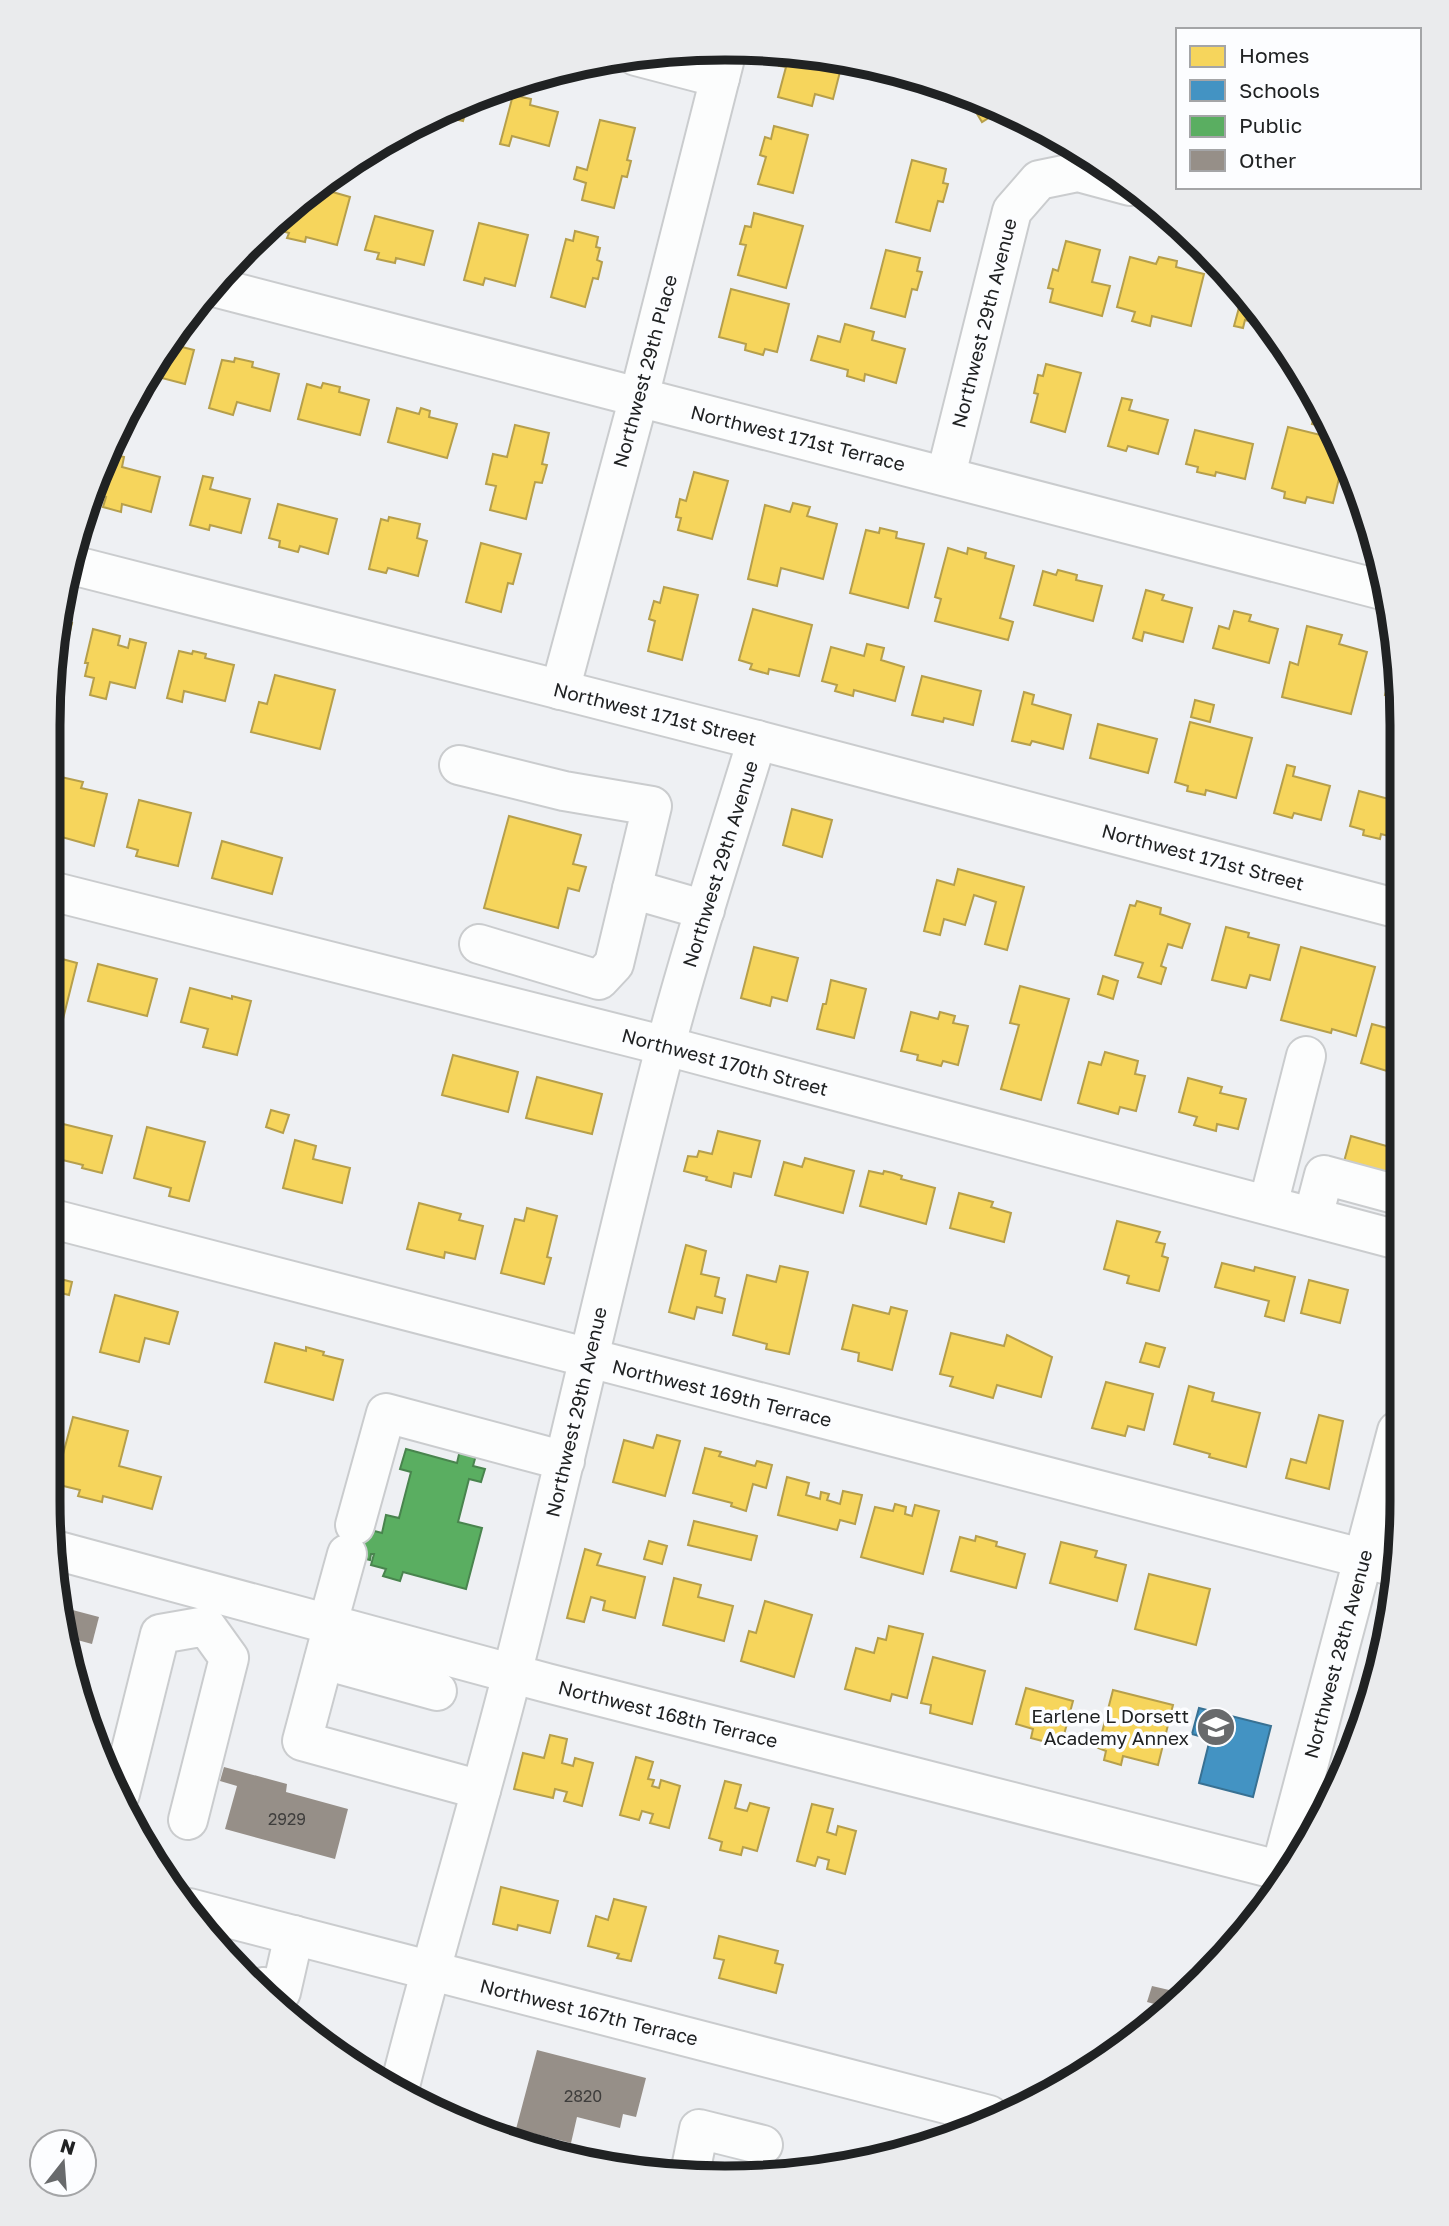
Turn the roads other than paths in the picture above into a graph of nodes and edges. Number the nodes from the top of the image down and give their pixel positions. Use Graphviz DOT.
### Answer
graph roads {
  1 [pos="688,61"];
  2 [pos="723,64"];
  3 [pos="1104,179"];
  4 [pos="223,289"];
  5 [pos="639,397"];
  6 [pos="946,475"];
  7 [pos="79,567"];
  8 [pos="1375,588"];
  9 [pos="560,690"];
  10 [pos="757,740"];
  11 [pos="459,765"];
  12 [pos="632,890"];
  13 [pos="60,893"];
  14 [pos="1390,907"];
  15 [pos="705,910"];
  16 [pos="479,944"];
  17 [pos="666,1046"];
  18 [pos="1306,1056"];
  19 [pos="1390,1193"];
  20 [pos="1268,1205"];
  21 [pos="1313,1217"];
  22 [pos="60,1221"];
  23 [pos="1390,1238"];
  24 [pos="588,1358"];
  25 [pos="565,1461"];
  26 [pos="1390,1485"];
  27 [pos="62,1553"];
  28 [pos="1380,1562"];
  29 [pos="209,1609"];
  30 [pos="328,1636"];
  31 [pos="512,1673"];
  32 [pos="437,1691"];
  33 [pos="123,1784"];
  34 [pos="481,1790"];
  35 [pos="188,1821"];
  36 [pos="1284,1860"];
  37 [pos="1277,1871"];
  38 [pos="201,1911"];
  39 [pos="294,1935"];
  40 [pos="429,1971"];
  41 [pos="274,1990"];
  42 [pos="401,2082"];
  43 [pos="984,2114"];
  44 [pos="763,2145"];
  45 [pos="692,2165"];
  1 -- 2 [label="street"];
  2 -- 5 [label="street, Northwest 29th Place"];
  3 -- 6 [label="street, Northwest 29th Avenue"];
  4 -- 5 [label="street, Northwest 171st Terrace"];
  5 -- 6 [label="street, Northwest 171st Terrace"];
  5 -- 9 [label="street, Northwest 29th Place"];
  6 -- 8 [label="street, Northwest 171st Terrace"];
  7 -- 9 [label="street, Northwest 171st Street"];
  9 -- 10 [label="street, Northwest 171st Street"];
  10 -- 14 [label="street, Northwest 171st Street"];
  10 -- 15 [label="street, Northwest 29th Avenue"];
  11 -- 12 [label="street"];
  12 -- 15 [label="street"];
  12 -- 16 [label="street"];
  13 -- 17 [label="street, Northwest 170th Street"];
  15 -- 17 [label="street, Northwest 29th Avenue"];
  17 -- 20 [label="street, Northwest 170th Street"];
  17 -- 24 [label="street, Northwest 29th Avenue"];
  18 -- 20 [label="street"];
  19 -- 21 [label="street"];
  20 -- 21 [label="street, Northwest 170th Street"];
  21 -- 23 [label="street, Northwest 170th Street"];
  22 -- 24 [label="street, Northwest 169th Terrace"];
  24 -- 25 [label="street, Northwest 29th Avenue"];
  24 -- 28 [label="street, Northwest 169th Terrace"];
  25 -- 30 [label="street"];
  25 -- 31 [label="street, Northwest 29th Avenue"];
  26 -- 28 [label="street, Northwest 28th Avenue"];
  27 -- 29 [label="street, Northwest 168th Terrace"];
  28 -- 36 [label="street, Northwest 28th Avenue"];
  29 -- 30 [label="street, Northwest 168th Terrace"];
  29 -- 33 [label="street"];
  29 -- 35 [label="street"];
  30 -- 31 [label="street, Northwest 168th Terrace"];
  30 -- 32 [label="street"];
  30 -- 34 [label="street"];
  31 -- 34 [label="street, Northwest 29th Avenue"];
  31 -- 37 [label="street, Northwest 168th Terrace"];
  34 -- 40 [label="street, Northwest 29th Avenue"];
  38 -- 39 [label="street, Northwest 167th Terrace"];
  39 -- 40 [label="street, Northwest 167th Terrace"];
  39 -- 41 [label="street"];
  40 -- 42 [label="street, Northwest 29th Avenue"];
  40 -- 43 [label="street, Northwest 167th Terrace"];
  44 -- 45 [label="street"];
}
